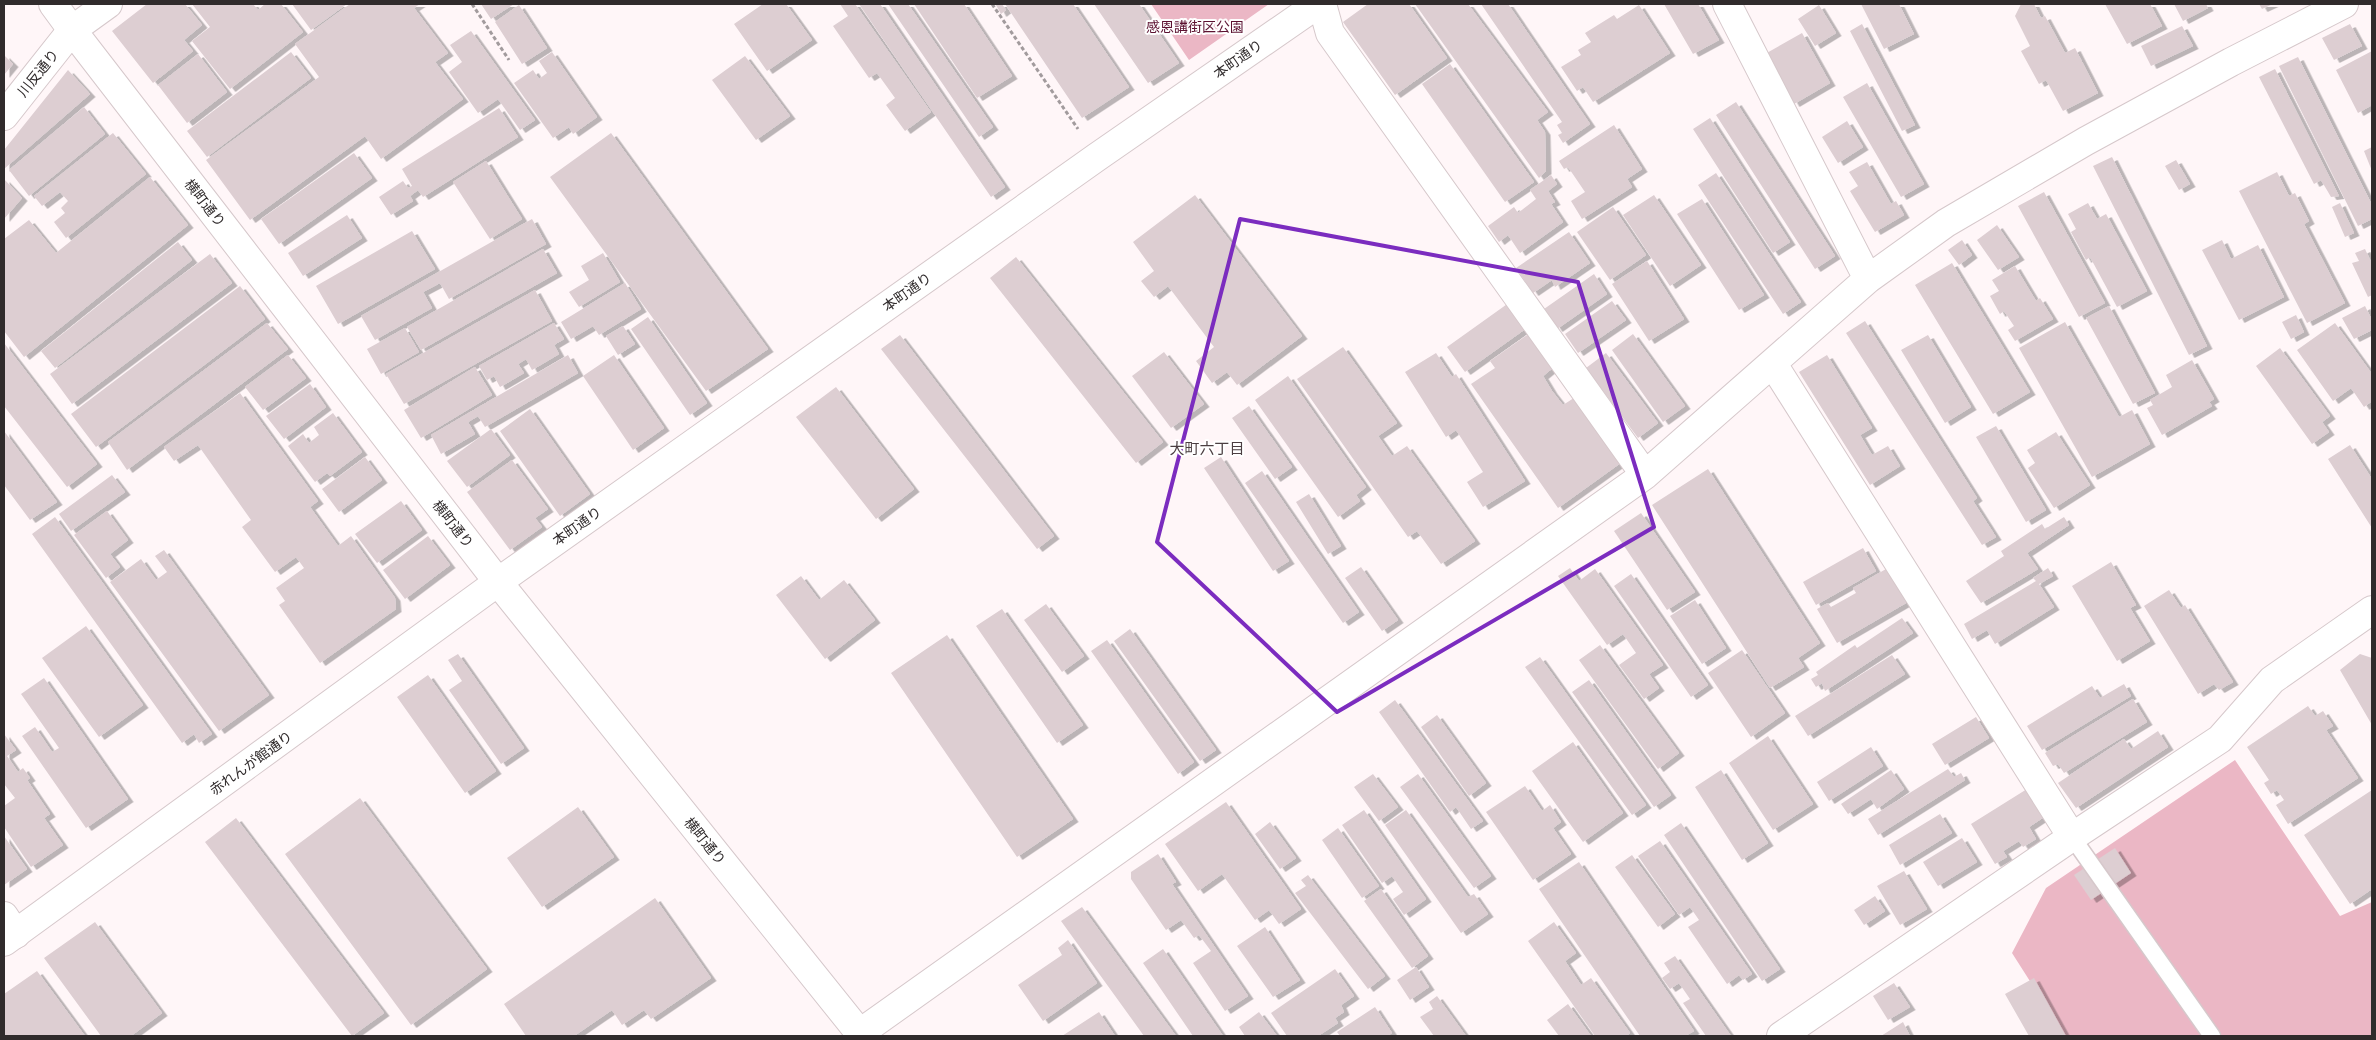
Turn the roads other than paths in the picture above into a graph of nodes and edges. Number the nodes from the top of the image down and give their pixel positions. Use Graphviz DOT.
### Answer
graph roads {
  1 [pos="53,4"];
  2 [pos="108,4"];
  3 [pos="1318,4"];
  4 [pos="1322,4"];
  5 [pos="1727,4"];
  6 [pos="2344,4"];
  7 [pos="72,30"];
  8 [pos="4,116"];
  9 [pos="1868,279"];
  10 [pos="1774,364"];
  11 [pos="1645,475"];
  12 [pos="498,582"];
  13 [pos="2371,613"];
  14 [pos="2072,838"];
  15 [pos="8,931"];
  16 [pos="859,1035"];
  17 [pos="1781,1036"];
  18 [pos="2212,1036"];
  1 -- 7 [label="street, 横町通り"];
  2 -- 7 [label="street, 川反通り"];
  3 -- 12 [label="street, 本町通り"];
  4 -- 11 [label="street"];
  5 -- 9 [label="street"];
  6 -- 9 [label="street"];
  7 -- 8 [label="street, 川反通り"];
  7 -- 12 [label="street, 横町通り"];
  9 -- 10 [label="street"];
  10 -- 11 [label="street"];
  10 -- 14 [label="street"];
  11 -- 16 [label="street"];
  12 -- 15 [label="street, 赤れんが館通り"];
  12 -- 16 [label="street, 横町通り"];
  13 -- 14 [label="street"];
  14 -- 17 [label="street"];
  14 -- 18 [label="lane"];
}
